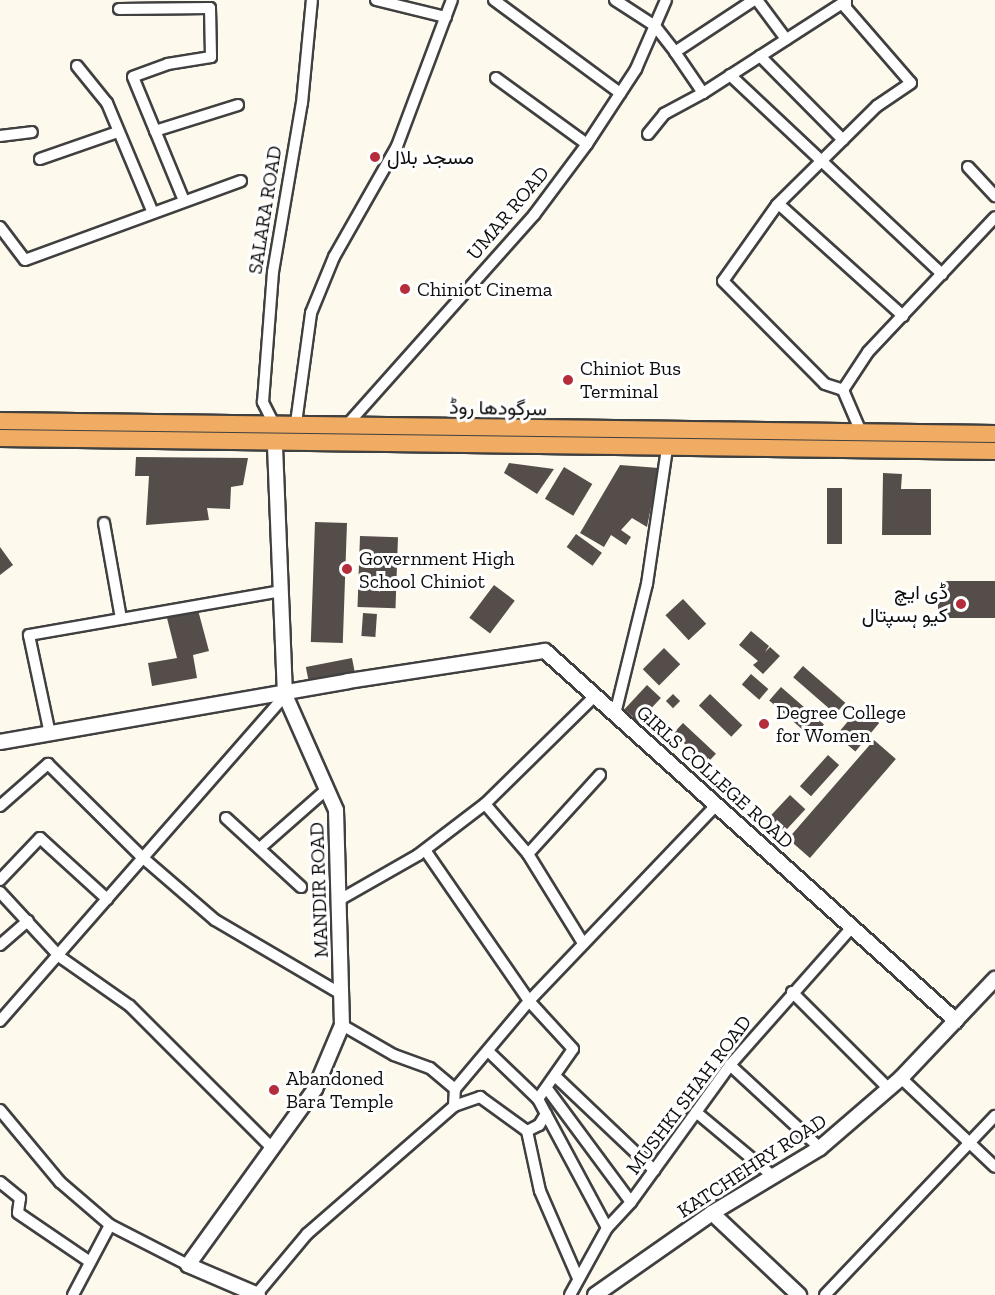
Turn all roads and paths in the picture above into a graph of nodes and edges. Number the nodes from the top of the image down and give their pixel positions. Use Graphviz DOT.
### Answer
graph roads {
  1 [pos="312,0"];
  2 [pos="376,0"];
  3 [pos="452,0"];
  4 [pos="494,0"];
  5 [pos="615,0"];
  6 [pos="666,0"];
  7 [pos="755,0"];
  8 [pos="120,9"];
  9 [pos="446,17"];
  10 [pos="655,26"];
  11 [pos="786,39"];
  12 [pos="675,52"];
  13 [pos="760,56"];
  14 [pos="77,66"];
  15 [pos="730,75"];
  16 [pos="496,78"];
  17 [pos="620,93"];
  18 [pos="703,93"];
  19 [pos="238,105"];
  20 [pos="155,131"];
  21 [pos="32,132"];
  22 [pos="118,132"];
  23 [pos="648,134"];
  24 [pos="0,136"];
  25 [pos="843,140"];
  26 [pos="587,144"];
  27 [pos="40,159"];
  28 [pos="820,163"];
  29 [pos="968,167"];
  30 [pos="241,181"];
  31 [pos="995,196"];
  32 [pos="184,201"];
  33 [pos="782,207"];
  34 [pos="153,213"];
  35 [pos="995,217"];
  36 [pos="0,227"];
  37 [pos="942,274"];
  38 [pos="903,316"];
  39 [pos="843,390"];
  40 [pos="0,422"];
  41 [pos="296,423"];
  42 [pos="274,424"];
  43 [pos="346,426"];
  44 [pos="52,430"];
  45 [pos="589,430"];
  46 [pos="844,432"];
  47 [pos="861,432"];
  48 [pos="995,434"];
  49 [pos="466,437"];
  50 [pos="0,438"];
  51 [pos="275,444"];
  52 [pos="588,447"];
  53 [pos="667,449"];
  54 [pos="995,451"];
  55 [pos="844,452"];
  56 [pos="105,523"];
  57 [pos="282,591"];
  58 [pos="122,618"];
  59 [pos="285,695"];
  60 [pos="595,696"];
  61 [pos="615,714"];
  62 [pos="50,734"];
  63 [pos="0,742"];
  64 [pos="600,775"];
  65 [pos="327,789"];
  66 [pos="485,804"];
  67 [pos="717,804"];
  68 [pos="0,806"];
  69 [pos="226,818"];
  70 [pos="260,848"];
  71 [pos="425,850"];
  72 [pos="528,854"];
  73 [pos="142,857"];
  74 [pos="0,880"];
  75 [pos="302,887"];
  76 [pos="0,892"];
  77 [pos="107,899"];
  78 [pos="341,899"];
  79 [pos="28,921"];
  80 [pos="852,927"];
  81 [pos="583,943"];
  82 [pos="0,945"];
  83 [pos="60,957"];
  84 [pos="995,979"];
  85 [pos="792,992"];
  86 [pos="341,994"];
  87 [pos="530,1001"];
  88 [pos="0,1021"];
  89 [pos="956,1021"];
  90 [pos="342,1025"];
  91 [pos="489,1052"];
  92 [pos="730,1065"];
  93 [pos="555,1076"];
  94 [pos="901,1078"];
  95 [pos="454,1089"];
  96 [pos="889,1089"];
  97 [pos="548,1090"];
  98 [pos="538,1099"];
  99 [pos="454,1106"];
  100 [pos="0,1110"];
  101 [pos="696,1112"];
  102 [pos="546,1114"];
  103 [pos="995,1116"];
  104 [pos="527,1131"];
  105 [pos="969,1143"];
  106 [pos="820,1148"];
  107 [pos="273,1149"];
  108 [pos="995,1167"];
  109 [pos="654,1170"];
  110 [pos="774,1177"];
  111 [pos="0,1182"];
  112 [pos="631,1202"];
  113 [pos="712,1213"];
  114 [pos="110,1225"];
  115 [pos="607,1228"];
  116 [pos="90,1262"];
  117 [pos="188,1265"];
  118 [pos="577,1276"];
  119 [pos="73,1295"];
  120 [pos="257,1295"];
  121 [pos="570,1295"];
  122 [pos="595,1295"];
  123 [pos="799,1295"];
  124 [pos="825,1295"];
  1 -- 42 [label="street, SALARA ROAD"];
  2 -- 9 [label="street"];
  3 -- 9 [label="street"];
  4 -- 17 [label="street"];
  5 -- 10 [label="street"];
  6 -- 10 [label="street, UMAR ROAD"];
  7 -- 11 [label="street"];
  7 -- 12 [label="street"];
  8 -- 20 [label="street"];
  9 -- 41 [label="street"];
  10 -- 12 [label="street"];
  10 -- 17 [label="street, UMAR ROAD"];
  11 -- 13 [label="street"];
  11 -- 25 [label="street"];
  12 -- 18 [label="street"];
  13 -- 15 [label="street"];
  13 -- 25 [label="street"];
  14 -- 22 [label="street"];
  15 -- 18 [label="street"];
  15 -- 28 [label="street"];
  16 -- 26 [label="street"];
  17 -- 26 [label="street, UMAR ROAD"];
  18 -- 23 [label="street"];
  19 -- 20 [label="street"];
  20 -- 32 [label="street"];
  21 -- 24 [label="street"];
  22 -- 27 [label="street"];
  22 -- 34 [label="street"];
  25 -- 28 [label="street"];
  26 -- 43 [label="street, UMAR ROAD"];
  28 -- 37 [label="street"];
  28 -- 39 [label="street"];
  29 -- 31 [label="street"];
  30 -- 32 [label="street"];
  32 -- 34 [label="street"];
  33 -- 38 [label="street"];
  34 -- 36 [label="street"];
  35 -- 37 [label="street"];
  37 -- 38 [label="street"];
  38 -- 39 [label="street"];
  39 -- 47 [label="street"];
  40 -- 44 [label="highway, سرگودھا روڈ"];
  41 -- 42 [label="highway, سرگودھا روڈ"];
  41 -- 43 [label="highway, سرگودھا روڈ"];
  42 -- 44 [label="highway, سرگودھا روڈ"];
  43 -- 49 [label="highway, سرگودھا روڈ"];
  44 -- 50 [label="highway, سرگودھا روڈ"];
  44 -- 51 [label="highway, سرگودھا روڈ"];
  45 -- 46 [label="highway, سرگودھا روڈ"];
  45 -- 49 [label="highway, سرگودھا روڈ"];
  45 -- 52 [label="highway"];
  46 -- 47 [label="highway, سرگودھا روڈ"];
  46 -- 55 [label="highway"];
  47 -- 48 [label="highway, سرگودھا روڈ"];
  49 -- 51 [label="highway, سرگودھا روڈ"];
  49 -- 52 [label="highway, سرگودھا روڈ"];
  51 -- 57 [label="street, MANDIR ROAD"];
  52 -- 53 [label="highway, سرگودھا روڈ"];
  53 -- 55 [label="highway, سرگودھا روڈ"];
  53 -- 61 [label="street"];
  54 -- 55 [label="highway, سرگودھا روڈ"];
  56 -- 58 [label="street"];
  57 -- 58 [label="street"];
  57 -- 59 [label="street, MANDIR ROAD"];
  58 -- 62 [label="street"];
  59 -- 60 [label="street, GIRLS COLLEGE ROAD"];
  59 -- 62 [label="street, GIRLS COLLEGE ROAD"];
  59 -- 65 [label="street, MANDIR ROAD"];
  59 -- 73 [label="street"];
  60 -- 61 [label="street, GIRLS COLLEGE ROAD"];
  60 -- 66 [label="street"];
  61 -- 67 [label="street, GIRLS COLLEGE ROAD"];
  62 -- 63 [label="street, GIRLS COLLEGE ROAD"];
  64 -- 72 [label="street"];
  65 -- 70 [label="street"];
  65 -- 78 [label="street, MANDIR ROAD"];
  66 -- 71 [label="street"];
  66 -- 72 [label="street"];
  67 -- 80 [label="street, GIRLS COLLEGE ROAD"];
  67 -- 81 [label="street"];
  68 -- 73 [label="street"];
  69 -- 70 [label="street"];
  70 -- 75 [label="street"];
  71 -- 78 [label="street"];
  71 -- 87 [label="street"];
  72 -- 81 [label="street"];
  73 -- 77 [label="street"];
  73 -- 86 [label="street"];
  74 -- 77 [label="street"];
  76 -- 79 [label="street"];
  77 -- 83 [label="street"];
  78 -- 86 [label="street, MANDIR ROAD"];
  79 -- 82 [label="street"];
  79 -- 83 [label="street"];
  80 -- 85 [label="street, MUSHKI SHAH ROAD"];
  80 -- 89 [label="street, GIRLS COLLEGE ROAD"];
  81 -- 87 [label="street"];
  83 -- 88 [label="street"];
  83 -- 107 [label="street"];
  84 -- 89 [label="street, KATCHEHRY ROAD"];
  85 -- 92 [label="street, MUSHKI SHAH ROAD"];
  85 -- 96 [label="street"];
  86 -- 90 [label="street, MANDIR ROAD"];
  87 -- 91 [label="street"];
  87 -- 93 [label="street"];
  89 -- 94 [label="street, KATCHEHRY ROAD"];
  90 -- 95 [label="street"];
  90 -- 107 [label="street, MANDIR ROAD"];
  91 -- 95 [label="street"];
  91 -- 98 [label="street"];
  92 -- 101 [label="street, MUSHKI SHAH ROAD"];
  92 -- 106 [label="street"];
  93 -- 97 [label="street"];
  93 -- 109 [label="street"];
  94 -- 96 [label="street, KATCHEHRY ROAD"];
  94 -- 105 [label="street"];
  95 -- 99 [label="street"];
  96 -- 106 [label="street, KATCHEHRY ROAD"];
  97 -- 98 [label="street"];
  97 -- 112 [label="street"];
  98 -- 102 [label="street"];
  99 -- 104 [label="street"];
  99 -- 120 [label="street"];
  100 -- 114 [label="street"];
  101 -- 109 [label="street, MUSHKI SHAH ROAD"];
  101 -- 110 [label="street"];
  102 -- 104 [label="street"];
  102 -- 115 [label="street"];
  103 -- 105 [label="street"];
  104 -- 118 [label="street"];
  105 -- 108 [label="street"];
  105 -- 124 [label="street"];
  106 -- 110 [label="street, KATCHEHRY ROAD"];
  107 -- 117 [label="street, MANDIR ROAD"];
  109 -- 112 [label="street, MUSHKI SHAH ROAD"];
  110 -- 113 [label="street, KATCHEHRY ROAD"];
  111 -- 116 [label="street"];
  112 -- 115 [label="street, MUSHKI SHAH ROAD"];
  113 -- 122 [label="street, KATCHEHRY ROAD"];
  113 -- 123 [label="street"];
  114 -- 116 [label="street"];
  114 -- 117 [label="street"];
  115 -- 118 [label="street, MUSHKI SHAH ROAD"];
  116 -- 119 [label="street"];
  117 -- 120 [label="street"];
  118 -- 121 [label="street, MUSHKI SHAH ROAD"];
}
